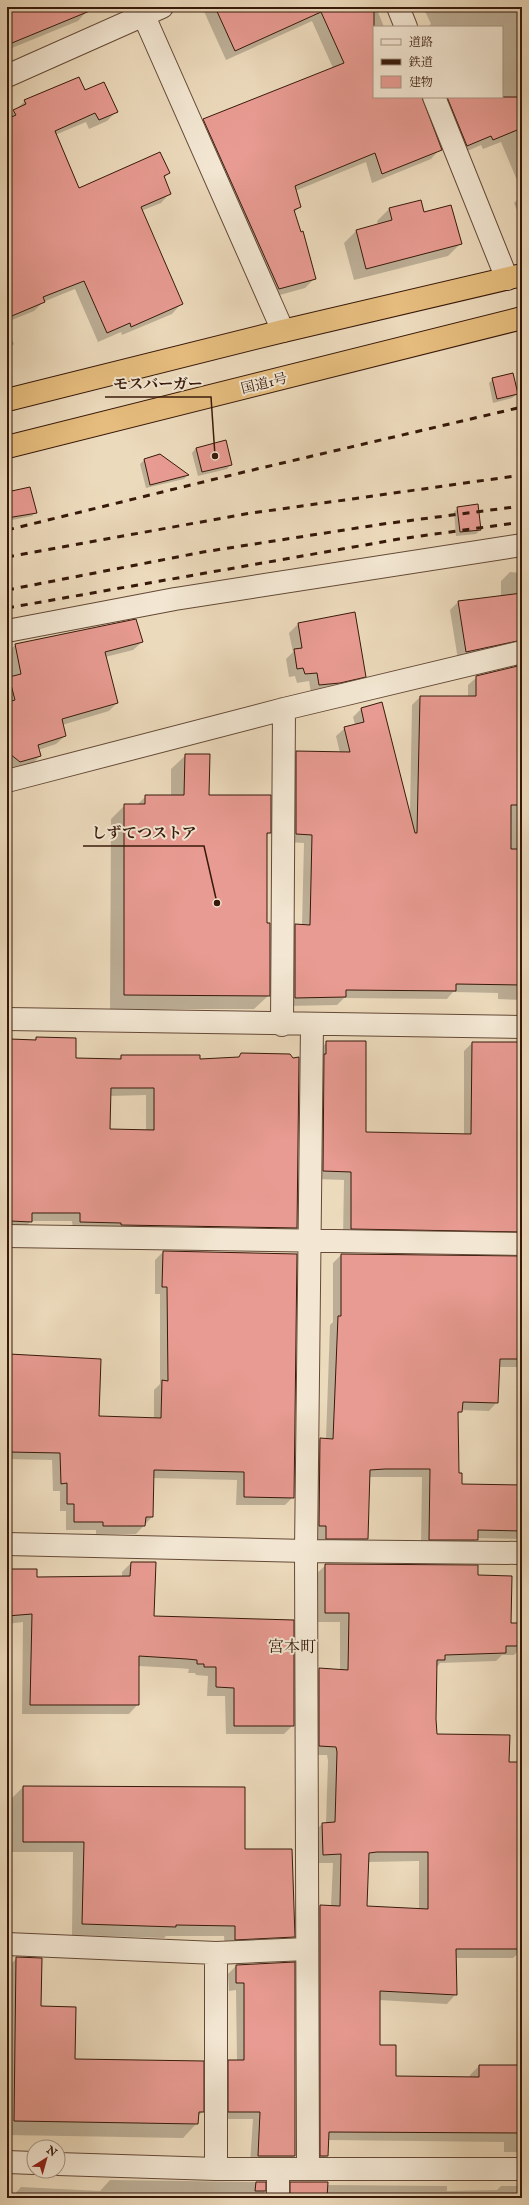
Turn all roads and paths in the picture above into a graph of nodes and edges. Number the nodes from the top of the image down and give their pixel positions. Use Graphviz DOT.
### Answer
graph roads {
  1 [pos="398,7"];
  2 [pos="149,10"];
  3 [pos="406,26"];
  4 [pos="7,76"];
  5 [pos="434,98"];
  6 [pos="514,277"];
  7 [pos="522,319"];
  8 [pos="283,331"];
  9 [pos="7,400"];
  10 [pos="7,447"];
  11 [pos="522,545"];
  12 [pos="7,630"];
  13 [pos="522,652"];
  14 [pos="284,709"];
  15 [pos="7,781"];
  16 [pos="7,1019"];
  17 [pos="282,1025"];
  18 [pos="312,1025"];
  19 [pos="522,1027"];
  20 [pos="7,1236"];
  21 [pos="309,1241"];
  22 [pos="522,1244"];
  23 [pos="7,1544"];
  24 [pos="306,1551"];
  25 [pos="522,1553"];
  26 [pos="7,1944"];
  27 [pos="307,1949"];
  28 [pos="216,1953"];
  29 [pos="7,2162"];
  30 [pos="26,2163"];
  31 [pos="66,2164"];
  32 [pos="522,2168"];
  33 [pos="216,2169"];
  34 [pos="308,2169"];
  35 [pos="278,2170"];
  36 [pos="278,2198"];
  1 -- 3 [label="street"];
  2 -- 4 [label="street"];
  2 -- 8 [label="street"];
  5 -- 6 [label="street"];
  6 -- 8 [label="highway"];
  7 -- 10 [label="highway, 国道1号"];
  8 -- 9 [label="highway"];
  11 -- 12 [label="street"];
  13 -- 14 [label="street"];
  14 -- 15 [label="street"];
  14 -- 17 [label="street"];
  16 -- 17 [label="street"];
  17 -- 18 [label="street"];
  18 -- 19 [label="street"];
  18 -- 21 [label="street"];
  20 -- 21 [label="street"];
  21 -- 22 [label="street"];
  21 -- 24 [label="street"];
  23 -- 24 [label="street"];
  24 -- 25 [label="street"];
  24 -- 27 [label="street"];
  26 -- 28 [label="street"];
  27 -- 28 [label="street"];
  27 -- 34 [label="street"];
  28 -- 33 [label="street"];
  29 -- 30 [label="street"];
  31 -- 33 [label="street"];
  32 -- 34 [label="street"];
  33 -- 35 [label="street"];
  34 -- 35 [label="street"];
  35 -- 36 [label="street"];
}
